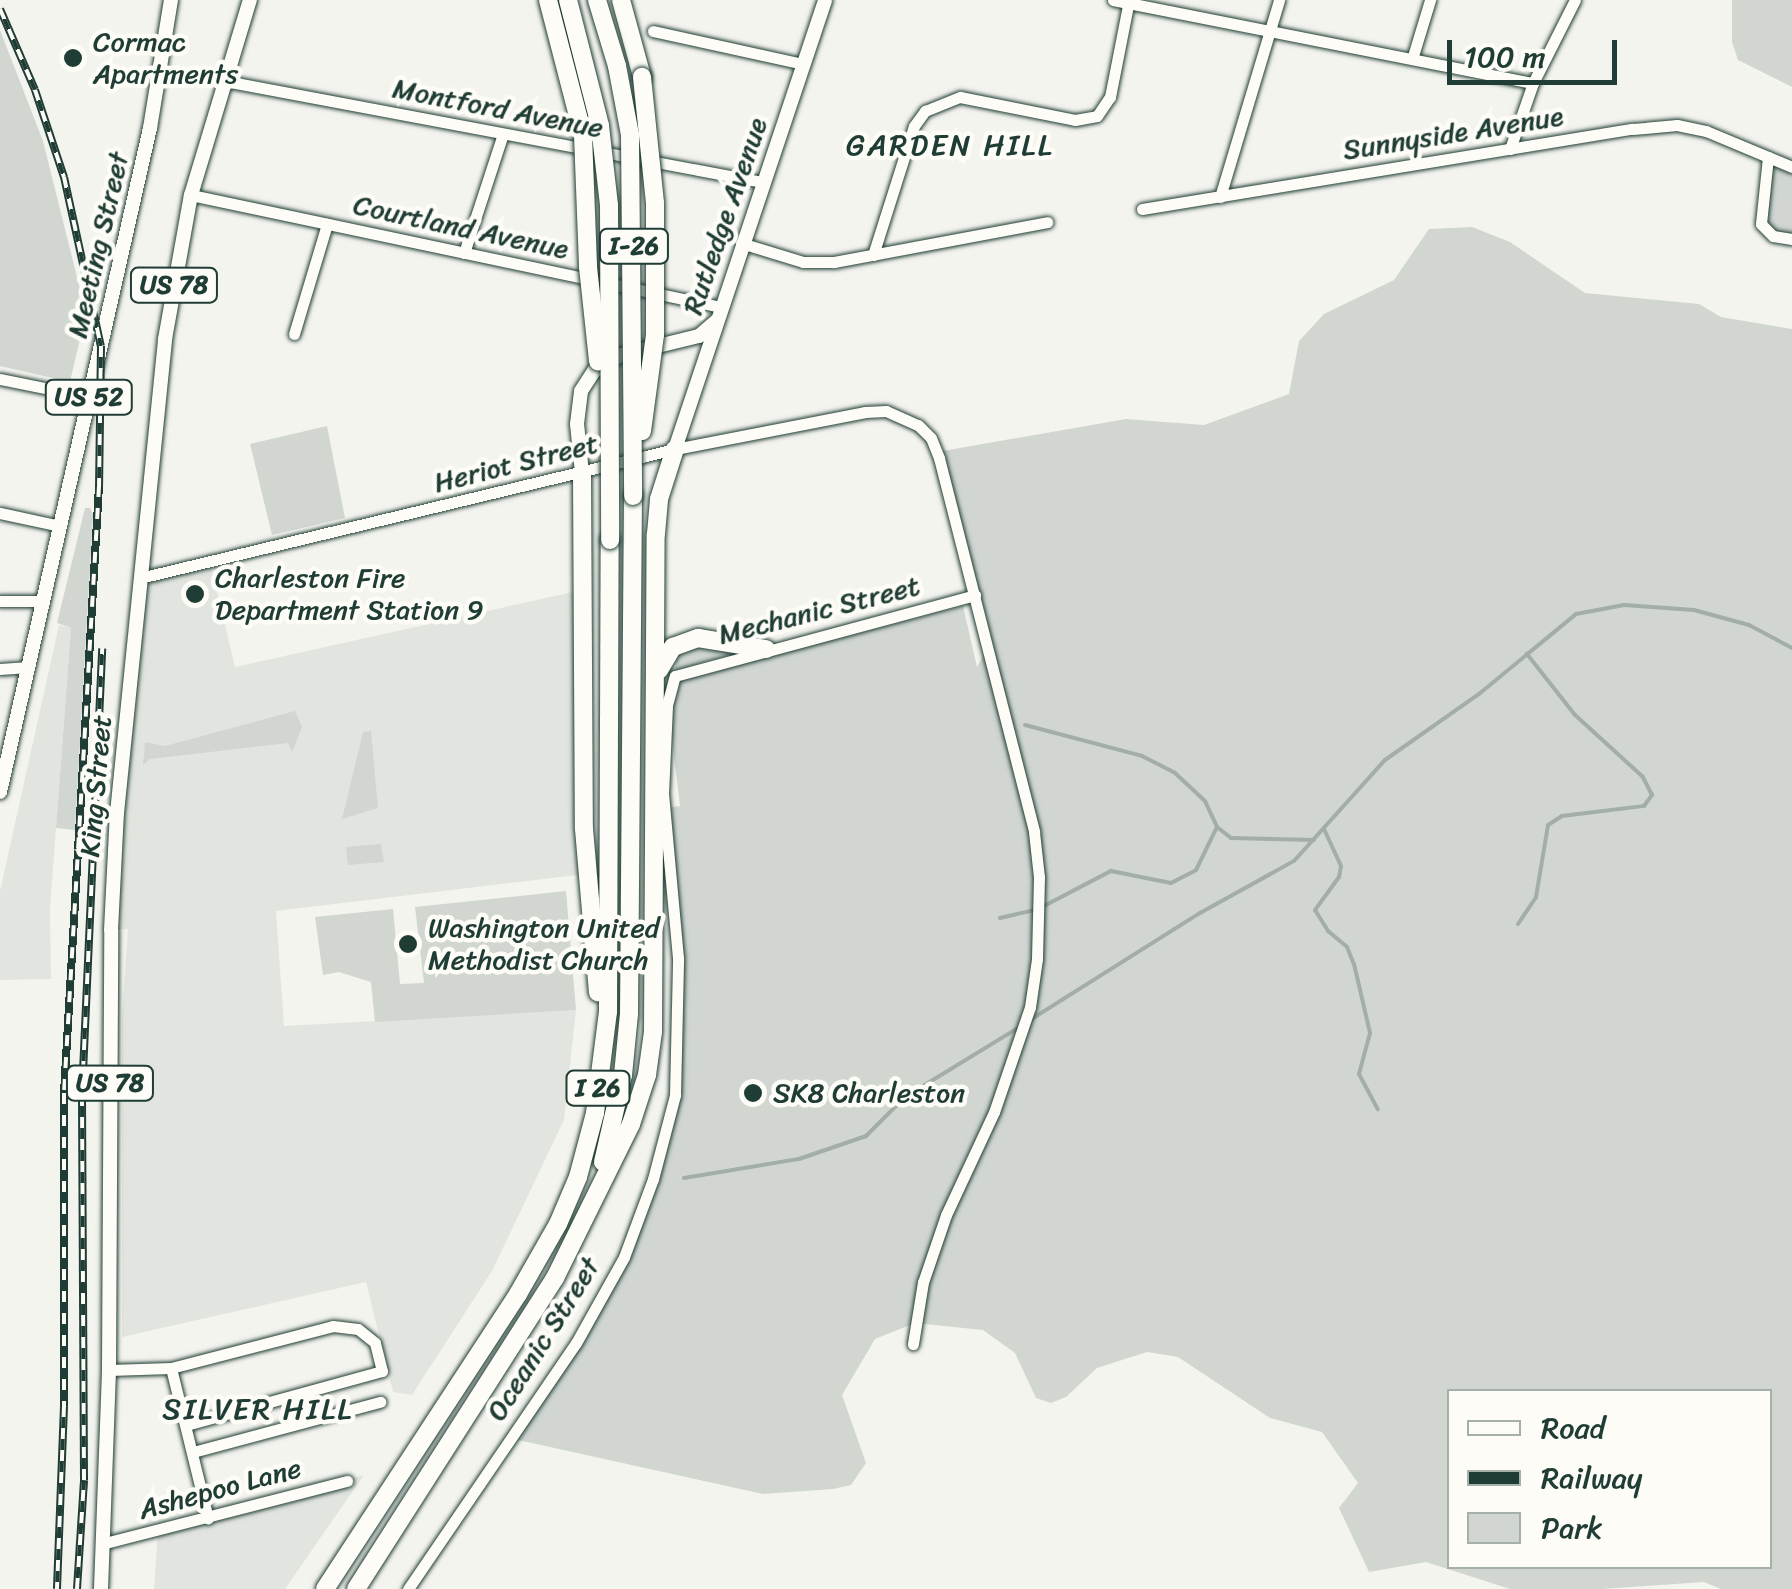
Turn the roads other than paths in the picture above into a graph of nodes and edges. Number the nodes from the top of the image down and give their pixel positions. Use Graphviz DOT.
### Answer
graph roads {
  1 [pos="171,0"];
  2 [pos="250,0"];
  3 [pos="548,0"];
  4 [pos="568,0"];
  5 [pos="598,0"];
  6 [pos="622,0"];
  7 [pos="824,0"];
  8 [pos="1113,0"];
  9 [pos="1279,0"];
  10 [pos="1430,0"];
  11 [pos="1575,0"];
  12 [pos="1130,2"];
  13 [pos="1269,29"];
  14 [pos="654,31"];
  15 [pos="1413,56"];
  16 [pos="803,64"];
  17 [pos="225,81"];
  18 [pos="1533,84"];
  19 [pos="503,134"];
  20 [pos="1510,149"];
  21 [pos="1768,156"];
  22 [pos="1792,167"];
  23 [pos="762,182"];
  24 [pos="190,195"];
  25 [pos="1220,197"];
  26 [pos="1142,209"];
  27 [pos="1047,222"];
  28 [pos="327,224"];
  29 [pos="1792,239"];
  30 [pos="742,242"];
  31 [pos="464,253"];
  32 [pos="873,254"];
  33 [pos="719,314"];
  34 [pos="294,334"];
  35 [pos="0,379"];
  36 [pos="89,397"];
  37 [pos="675,449"];
  38 [pos="608,452"];
  39 [pos="582,473"];
  40 [pos="633,496"];
  41 [pos="0,513"];
  42 [pos="60,526"];
  43 [pos="633,535"];
  44 [pos="610,540"];
  45 [pos="140,578"];
  46 [pos="976,595"];
  47 [pos="0,601"];
  48 [pos="41,601"];
  49 [pos="766,649"];
  50 [pos="29,667"];
  51 [pos="0,670"];
  52 [pos="666,675"];
  53 [pos="0,792"];
  54 [pos="595,1113"];
  55 [pos="589,1211"];
  56 [pos="913,1344"];
  57 [pos="171,1368"];
  58 [pos="109,1370"];
  59 [pos="380,1402"];
  60 [pos="186,1425"];
  61 [pos="193,1452"];
  62 [pos="347,1480"];
  63 [pos="208,1518"];
  64 [pos="106,1544"];
  65 [pos="101,1589"];
  66 [pos="324,1589"];
  67 [pos="356,1589"];
  68 [pos="408,1589"];
  1 -- 36 [label="main road, Meeting Street / US 52"];
  2 -- 17 [label="main road, King Street / US 78"];
  3 -- 38 [label="highway, bridge"];
  4 -- 38 [label="highway, I-26, bridge"];
  5 -- 40 [label="highway, I-26, bridge"];
  6 -- 40 [label="highway, bridge"];
  7 -- 16 [label="main road, Rutledge Avenue"];
  8 -- 12 [label="street"];
  9 -- 13 [label="street"];
  10 -- 15 [label="street"];
  11 -- 18 [label="street"];
  12 -- 13 [label="street"];
  12 -- 32 [label="street"];
  13 -- 15 [label="street"];
  13 -- 25 [label="street"];
  14 -- 16 [label="street"];
  15 -- 18 [label="street"];
  16 -- 23 [label="main road, Rutledge Avenue"];
  17 -- 19 [label="street, Montford Avenue"];
  17 -- 24 [label="main road, King Street / US 78"];
  18 -- 20 [label="street"];
  19 -- 23 [label="street, Montford Avenue"];
  19 -- 31 [label="street"];
  20 -- 21 [label="street, Sunnyside Avenue"];
  20 -- 25 [label="street, Sunnyside Avenue"];
  21 -- 22 [label="street, Sunnyside Avenue"];
  21 -- 29 [label="street"];
  23 -- 30 [label="main road, Rutledge Avenue"];
  24 -- 28 [label="street, Courtland Avenue"];
  24 -- 45 [label="main road, King Street / US 78"];
  25 -- 26 [label="street, Sunnyside Avenue"];
  27 -- 32 [label="street"];
  28 -- 31 [label="street, Courtland Avenue"];
  28 -- 34 [label="street"];
  30 -- 32 [label="street"];
  30 -- 33 [label="main road, Rutledge Avenue"];
  31 -- 33 [label="street, Courtland Avenue"];
  33 -- 37 [label="main road, Rutledge Avenue"];
  33 -- 39 [label="main road"];
  35 -- 36 [label="street"];
  36 -- 42 [label="main road, Meeting Street / US 52"];
  37 -- 39 [label="street, Heriot Street"];
  37 -- 46 [label="street, Heriot Street"];
  37 -- 52 [label="highway"];
  38 -- 44 [label="highway, I-26, bridge"];
  39 -- 45 [label="street, Heriot Street"];
  39 -- 54 [label="highway"];
  40 -- 43 [label="highway, I-26"];
  41 -- 42 [label="street"];
  42 -- 48 [label="main road, Meeting Street / US 52"];
  43 -- 55 [label="highway, I 26"];
  44 -- 54 [label="highway, I 26"];
  45 -- 58 [label="main road, King Street / US 78"];
  46 -- 49 [label="street, Mechanic Street"];
  46 -- 56 [label="street"];
  47 -- 48 [label="street"];
  48 -- 50 [label="main road, Meeting Street / US 52"];
  49 -- 52 [label="street, Mechanic Street"];
  49 -- 52 [label="highway"];
  50 -- 51 [label="street"];
  50 -- 53 [label="main road, Meeting Street / US 52"];
  52 -- 55 [label="highway"];
  52 -- 68 [label="street, Oceanic Street"];
  54 -- 66 [label="highway, I 26"];
  55 -- 67 [label="highway, I 26"];
  57 -- 58 [label="street"];
  57 -- 60 [label="street"];
  57 -- 60 [label="street"];
  58 -- 64 [label="main road, King Street / US 78"];
  59 -- 61 [label="street"];
  60 -- 61 [label="street"];
  61 -- 63 [label="street"];
  62 -- 63 [label="street, Ashepoo Lane"];
  63 -- 64 [label="street, Ashepoo Lane"];
  64 -- 65 [label="main road, King Street / US 78"];
}
